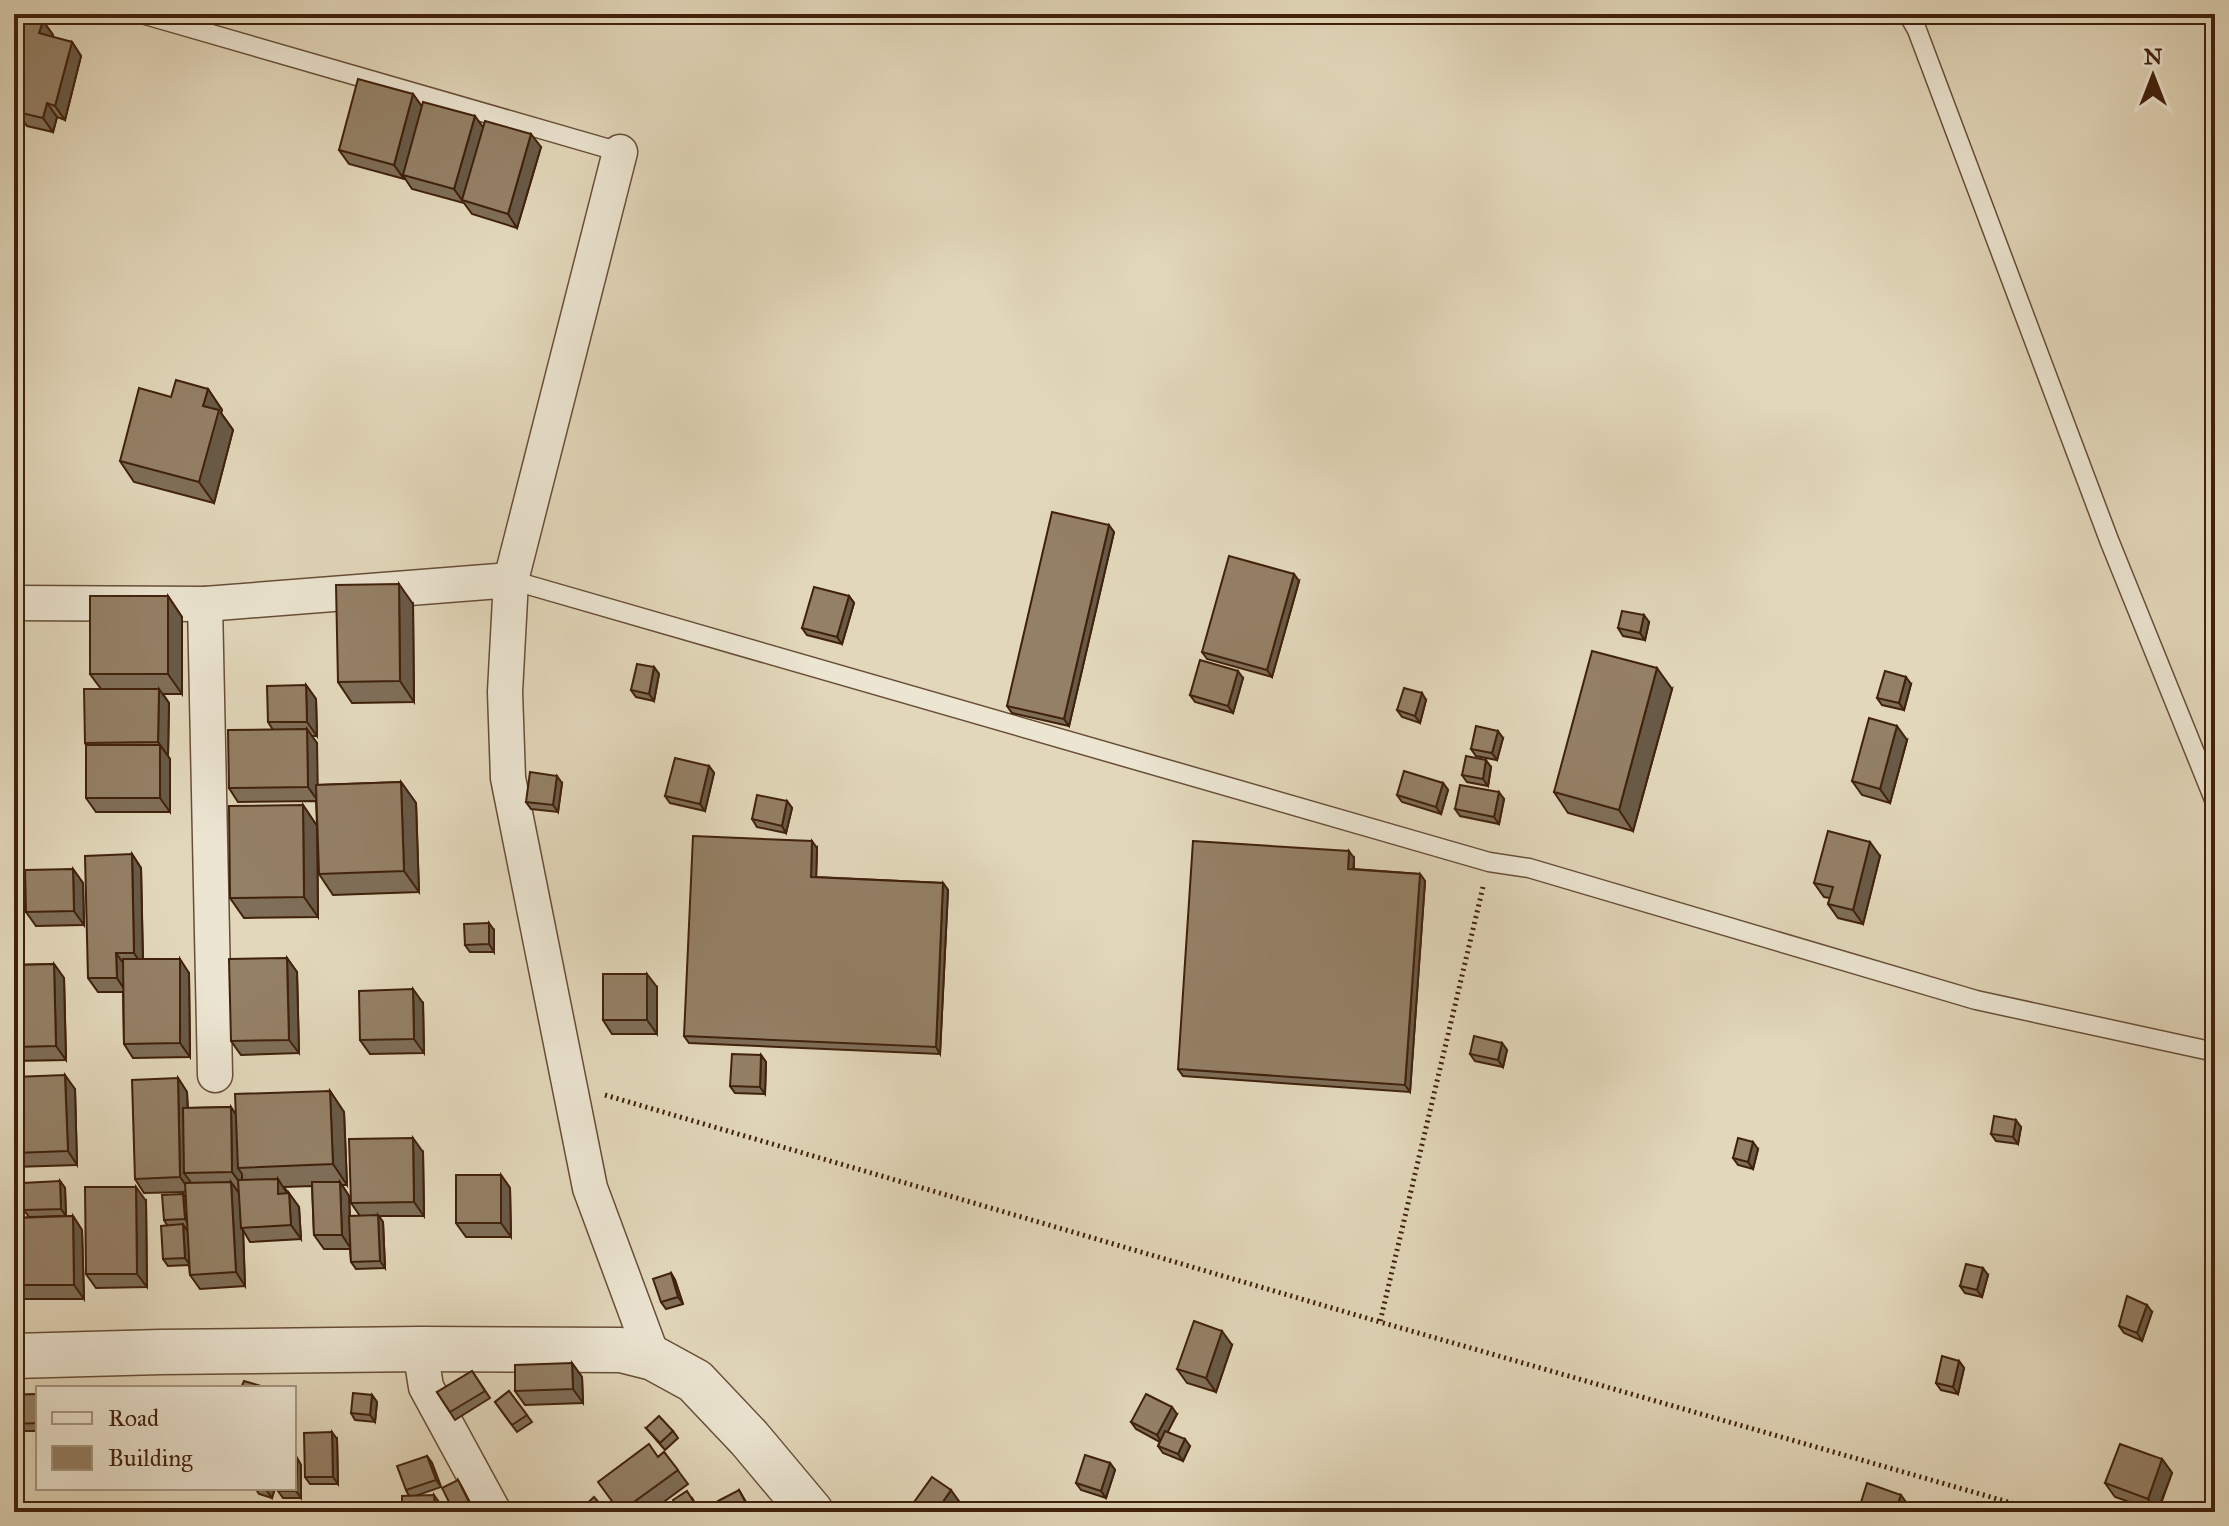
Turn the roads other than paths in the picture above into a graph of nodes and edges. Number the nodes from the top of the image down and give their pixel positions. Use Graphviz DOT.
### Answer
graph roads {
  1 [pos="142,14"];
  2 [pos="1908,14"];
  3 [pos="620,152"];
  4 [pos="511,580"];
  5 [pos="14,603"];
  6 [pos="205,604"];
  7 [pos="2215,802"];
  8 [pos="2215,1052"];
  9 [pos="215,1075"];
  10 [pos="420,1349"];
  11 [pos="14,1356"];
  12 [pos="653,1358"];
  13 [pos="494,1512"];
  14 [pos="811,1512"];
  1 -- 3 [label="lane"];
  2 -- 7 [label="lane"];
  3 -- 4 [label="street"];
  4 -- 6 [label="street"];
  4 -- 8 [label="lane"];
  4 -- 12 [label="street"];
  5 -- 6 [label="street"];
  6 -- 9 [label="street"];
  10 -- 11 [label="street"];
  10 -- 12 [label="street"];
  10 -- 13 [label="street"];
  12 -- 14 [label="street"];
}
